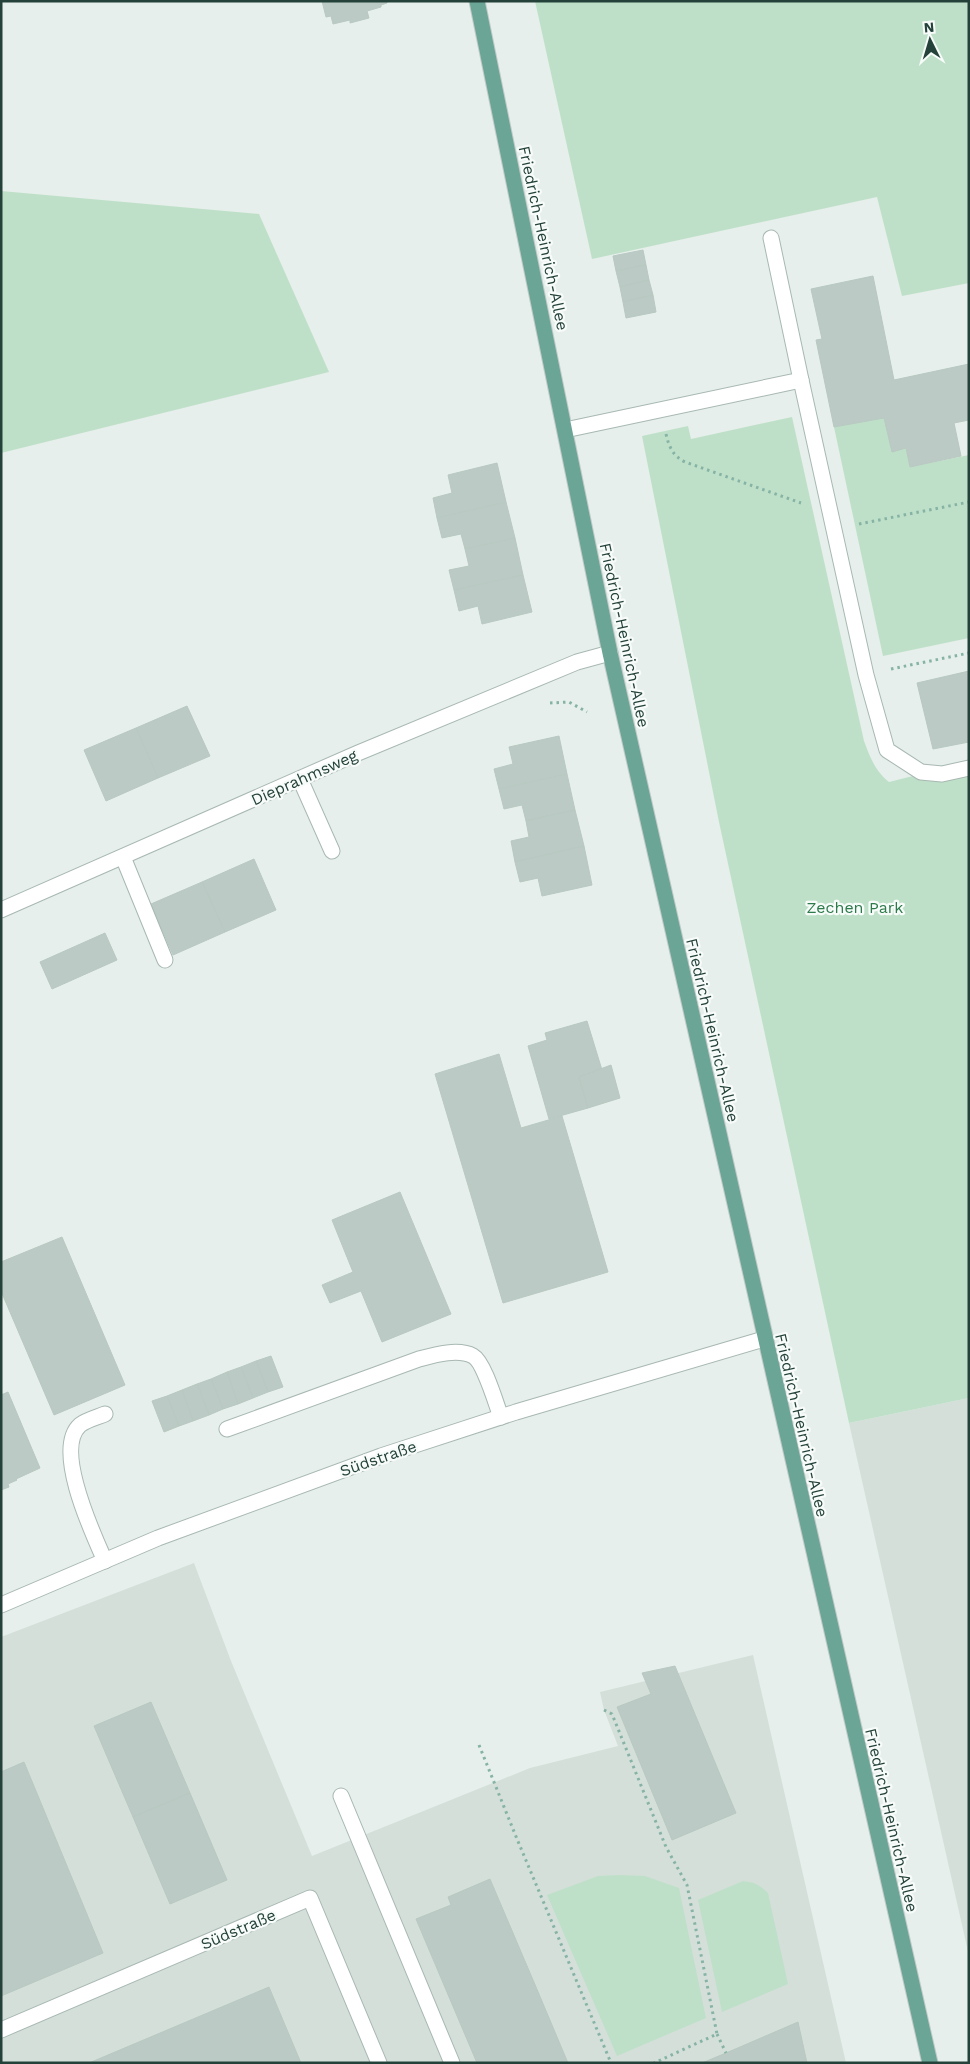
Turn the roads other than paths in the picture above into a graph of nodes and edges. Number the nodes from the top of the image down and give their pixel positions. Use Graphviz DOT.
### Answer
graph roads {
  1 [pos="477,1"];
  2 [pos="771,238"];
  3 [pos="801,380"];
  4 [pos="565,430"];
  5 [pos="610,653"];
  6 [pos="969,768"];
  7 [pos="300,779"];
  8 [pos="332,851"];
  9 [pos="123,857"];
  10 [pos="1,910"];
  11 [pos="166,960"];
  12 [pos="764,1338"];
  13 [pos="105,1414"];
  14 [pos="501,1417"];
  15 [pos="227,1429"];
  16 [pos="105,1561"];
  17 [pos="1,1605"];
  18 [pos="341,1796"];
  19 [pos="1,2030"];
  20 [pos="379,2063"];
  21 [pos="452,2063"];
  22 [pos="930,2063"];
  1 -- 4 [label="main road, Friedrich-Heinrich-Allee"];
  2 -- 3 [label="street"];
  3 -- 4 [label="street"];
  3 -- 6 [label="street"];
  4 -- 5 [label="main road, Friedrich-Heinrich-Allee"];
  5 -- 7 [label="street, Dieprahmsweg"];
  5 -- 12 [label="main road, Friedrich-Heinrich-Allee"];
  7 -- 8 [label="street"];
  7 -- 9 [label="street, Dieprahmsweg"];
  9 -- 10 [label="street, Dieprahmsweg"];
  9 -- 11 [label="street"];
  12 -- 14 [label="street, Südstraße"];
  12 -- 22 [label="main road, Friedrich-Heinrich-Allee"];
  13 -- 16 [label="street"];
  14 -- 15 [label="street"];
  14 -- 16 [label="street, Südstraße"];
  16 -- 17 [label="street, Südstraße"];
  18 -- 21 [label="street"];
  19 -- 20 [label="street, Südstraße"];
}
